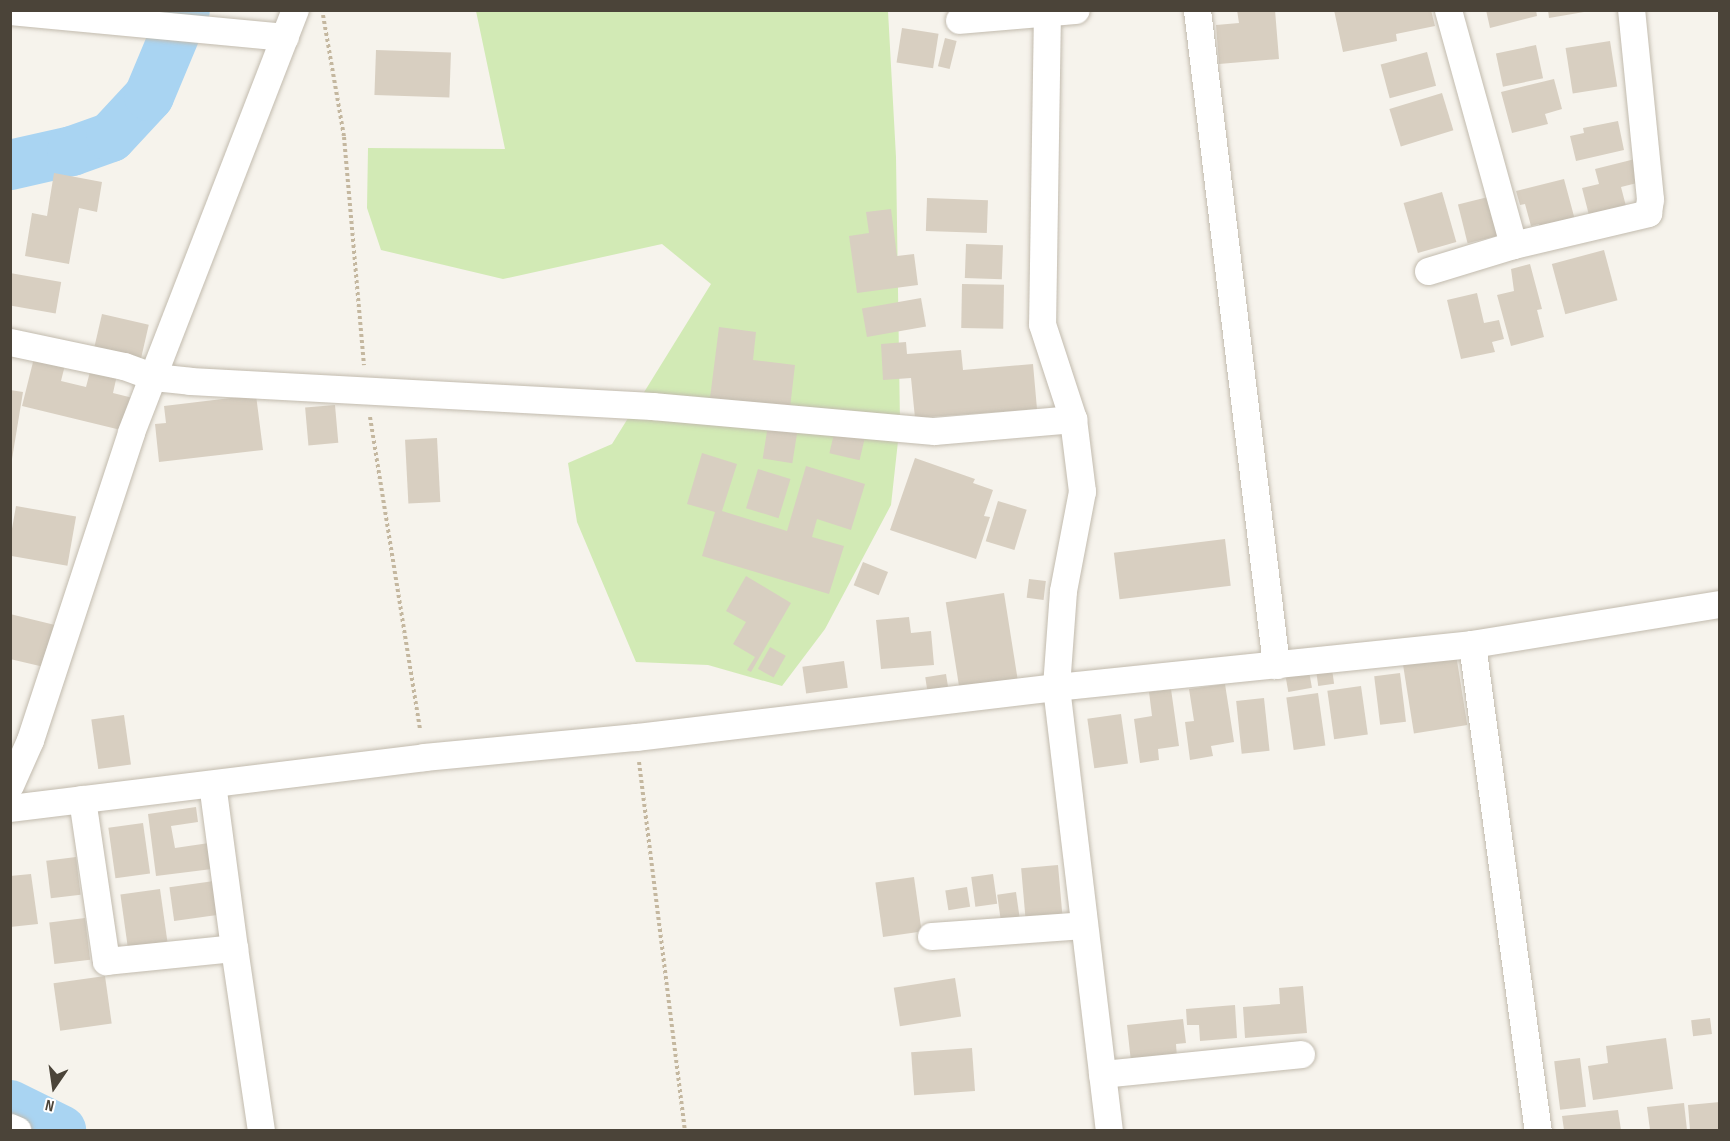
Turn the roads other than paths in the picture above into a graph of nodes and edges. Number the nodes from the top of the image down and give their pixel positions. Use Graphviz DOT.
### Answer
graph roads {
  1 [pos="295,10"];
  2 [pos="1076,10"];
  3 [pos="1197,10"];
  4 [pos="1448,10"];
  5 [pos="1630,10"];
  6 [pos="10,11"];
  7 [pos="1047,12"];
  8 [pos="130,16"];
  9 [pos="959,20"];
  10 [pos="285,37"];
  11 [pos="1514,245"];
  12 [pos="1428,271"];
  13 [pos="10,342"];
  14 [pos="154,377"];
  15 [pos="1073,419"];
  16 [pos="1719,604"];
  17 [pos="1472,644"];
  18 [pos="1275,664"];
  19 [pos="1056,687"];
  20 [pos="212,784"];
  21 [pos="10,785"];
  22 [pos="82,800"];
  23 [pos="10,808"];
  24 [pos="1084,925"];
  25 [pos="931,936"];
  26 [pos="234,948"];
  27 [pos="1301,1054"];
  28 [pos="1102,1074"];
  29 [pos="10,1127"];
  30 [pos="17,1131"];
  31 [pos="261,1131"];
  32 [pos="1108,1131"];
  33 [pos="1538,1131"];
  1 -- 10 [label="street"];
  2 -- 7 [label="street"];
  3 -- 18 [label="street"];
  4 -- 11 [label="street"];
  5 -- 11 [label="street"];
  6 -- 8 [label="street"];
  7 -- 9 [label="street"];
  7 -- 15 [label="street"];
  8 -- 10 [label="street"];
  10 -- 14 [label="street"];
  11 -- 12 [label="street"];
  13 -- 14 [label="street"];
  14 -- 15 [label="street"];
  14 -- 21 [label="street"];
  15 -- 19 [label="street"];
  16 -- 17 [label="street"];
  17 -- 18 [label="street"];
  17 -- 33 [label="street"];
  18 -- 19 [label="street"];
  19 -- 20 [label="street"];
  19 -- 24 [label="street"];
  20 -- 22 [label="street"];
  20 -- 26 [label="street"];
  22 -- 23 [label="street"];
  22 -- 26 [label="street"];
  24 -- 25 [label="street"];
  24 -- 28 [label="street"];
  26 -- 31 [label="street"];
  27 -- 28 [label="street"];
  28 -- 32 [label="street"];
  29 -- 30 [label="street"];
}
